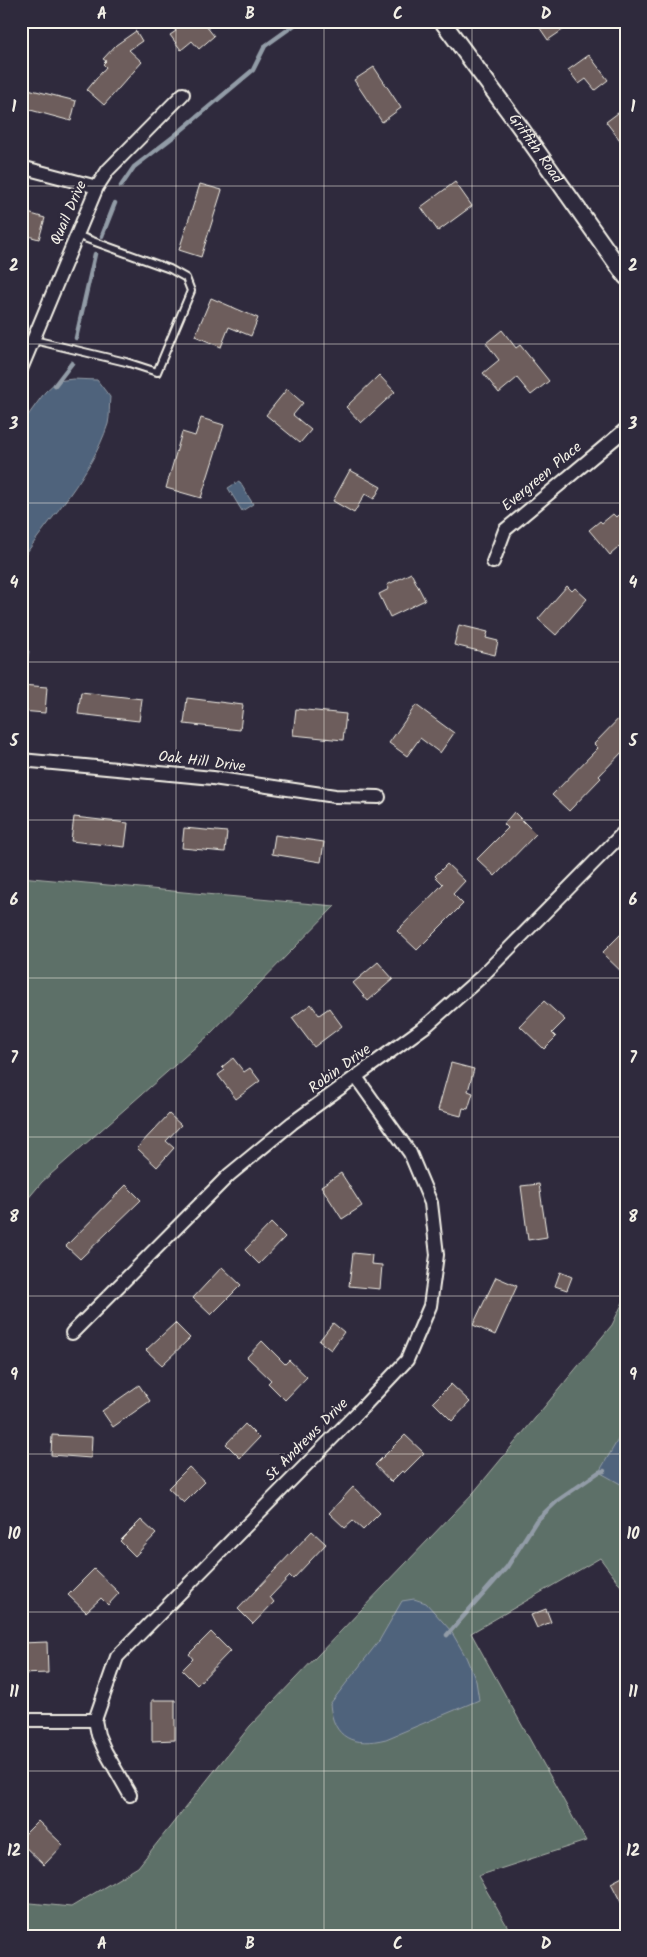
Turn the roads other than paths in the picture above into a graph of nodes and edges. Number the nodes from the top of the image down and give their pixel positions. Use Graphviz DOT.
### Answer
graph roads {
  1 [pos="442,21"];
  2 [pos="183,94"];
  3 [pos="21,167"];
  4 [pos="97,187"];
  5 [pos="76,235"];
  6 [pos="626,277"];
  7 [pos="34,340"];
  8 [pos="21,368"];
  9 [pos="626,429"];
  10 [pos="493,562"];
  11 [pos="21,760"];
  12 [pos="379,797"];
  13 [pos="626,830"];
  14 [pos="356,1077"];
  15 [pos="72,1334"];
  16 [pos="21,1720"];
  17 [pos="95,1720"];
  18 [pos="130,1795"];
  1 -- 6 [label="street, Griffith Road"];
  2 -- 4 [label="street, Quail Drive"];
  3 -- 4 [label="street"];
  4 -- 5 [label="street, Quail Drive"];
  5 -- 7 [label="street, Quail Drive"];
  5 -- 7 [label="lane"];
  7 -- 8 [label="street, Quail Drive"];
  9 -- 10 [label="street, Evergreen Place"];
  11 -- 12 [label="street, Oak Hill Drive"];
  13 -- 14 [label="street, Robin Drive"];
  14 -- 15 [label="street, Robin Drive"];
  14 -- 17 [label="street, St Andrews Drive"];
  16 -- 17 [label="street"];
  17 -- 18 [label="street"];
}
